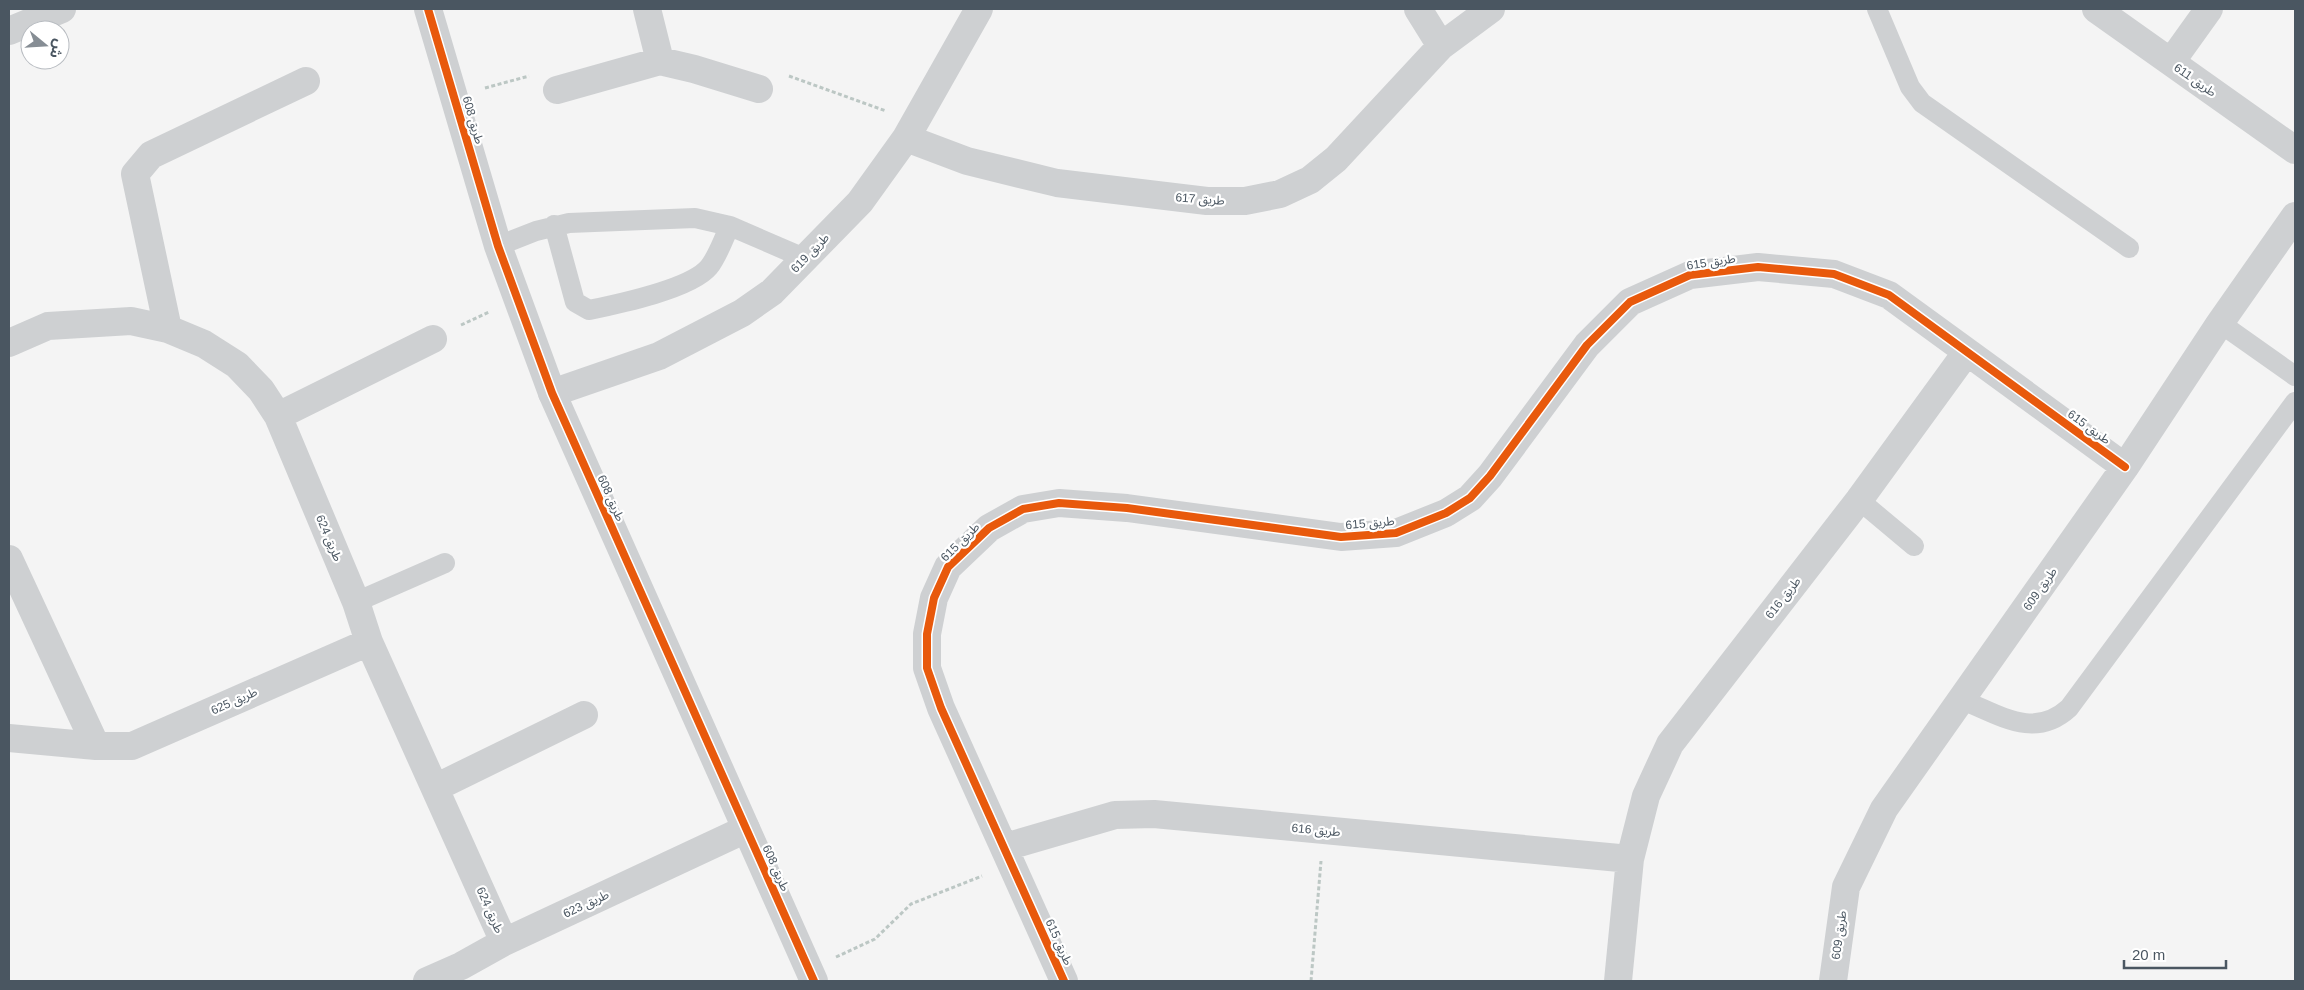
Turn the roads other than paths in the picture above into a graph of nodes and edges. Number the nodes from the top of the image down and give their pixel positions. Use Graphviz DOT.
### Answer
graph roads {
  1 [pos="62,9"];
  2 [pos="428,9"];
  3 [pos="648,9"];
  4 [pos="979,9"];
  5 [pos="1418,9"];
  6 [pos="1490,9"];
  7 [pos="1877,9"];
  8 [pos="2096,9"];
  9 [pos="2210,9"];
  10 [pos="9,31"];
  11 [pos="1441,46"];
  12 [pos="660,61"];
  13 [pos="2171,62"];
  14 [pos="306,81"];
  15 [pos="759,89"];
  16 [pos="558,90"];
  17 [pos="906,138"];
  18 [pos="2295,150"];
  19 [pos="2295,216"];
  20 [pos="554,225"];
  21 [pos="730,226"];
  22 [pos="498,246"];
  23 [pos="2129,248"];
  24 [pos="804,258"];
  25 [pos="2220,323"];
  26 [pos="168,329"];
  27 [pos="433,339"];
  28 [pos="9,343"];
  29 [pos="1966,353"];
  30 [pos="2295,376"];
  31 [pos="552,393"];
  32 [pos="2295,402"];
  33 [pos="278,416"];
  34 [pos="2125,467"];
  35 [pos="1859,500"];
  36 [pos="1914,546"];
  37 [pos="9,559"];
  38 [pos="444,563"];
  39 [pos="356,602"];
  40 [pos="369,642"];
  41 [pos="1962,700"];
  42 [pos="584,715"];
  43 [pos="9,738"];
  44 [pos="96,746"];
  45 [pos="435,788"];
  46 [pos="746,829"];
  47 [pos="1009,855"];
  48 [pos="1630,859"];
  49 [pos="504,942"];
  50 [pos="464,974"];
  51 [pos="812,976"];
  52 [pos="427,981"];
  53 [pos="1064,981"];
  54 [pos="1618,981"];
  55 [pos="1834,981"];
  1 -- 10 [label="street"];
  2 -- 22 [label="street, طريق 608"];
  3 -- 12 [label="street"];
  4 -- 17 [label="street, طريق 619"];
  5 -- 11 [label="street"];
  6 -- 11 [label="street, طريق 617"];
  7 -- 23 [label="lane"];
  8 -- 13 [label="street, طريق 611"];
  9 -- 13 [label="street"];
  11 -- 17 [label="street, طريق 617"];
  12 -- 15 [label="street"];
  12 -- 16 [label="street"];
  13 -- 18 [label="street, طريق 611"];
  14 -- 26 [label="street"];
  17 -- 24 [label="street, طريق 619"];
  19 -- 25 [label="street, طريق 609"];
  20 -- 21 [label="lane"];
  20 -- 21 [label="lane"];
  20 -- 22 [label="lane"];
  21 -- 24 [label="lane"];
  22 -- 31 [label="street, طريق 608"];
  24 -- 31 [label="street, طريق 619"];
  25 -- 30 [label="lane"];
  25 -- 34 [label="street, طريق 609"];
  26 -- 28 [label="street, طريق 624"];
  26 -- 33 [label="street, طريق 624"];
  27 -- 33 [label="street"];
  29 -- 34 [label="street, طريق 615"];
  29 -- 35 [label="street, طريق 616"];
  29 -- 47 [label="street, طريق 615"];
  31 -- 46 [label="street, طريق 608"];
  32 -- 41 [label="lane"];
  33 -- 39 [label="street, طريق 624"];
  34 -- 41 [label="street, طريق 609"];
  35 -- 36 [label="lane"];
  35 -- 48 [label="street, طريق 616"];
  37 -- 44 [label="street"];
  38 -- 39 [label="lane"];
  39 -- 40 [label="street, طريق 624"];
  40 -- 44 [label="street, طريق 625"];
  40 -- 45 [label="street, طريق 624"];
  41 -- 55 [label="street, طريق 609"];
  42 -- 45 [label="street"];
  43 -- 44 [label="street, طريق 625"];
  45 -- 49 [label="street, طريق 624"];
  46 -- 49 [label="street, طريق 623"];
  46 -- 51 [label="street, طريق 608"];
  47 -- 48 [label="street, طريق 616"];
  47 -- 53 [label="street, طريق 615"];
  48 -- 54 [label="street, طريق 616"];
  49 -- 50 [label="street, طريق 623"];
  50 -- 52 [label="street, طريق 623"];
}
